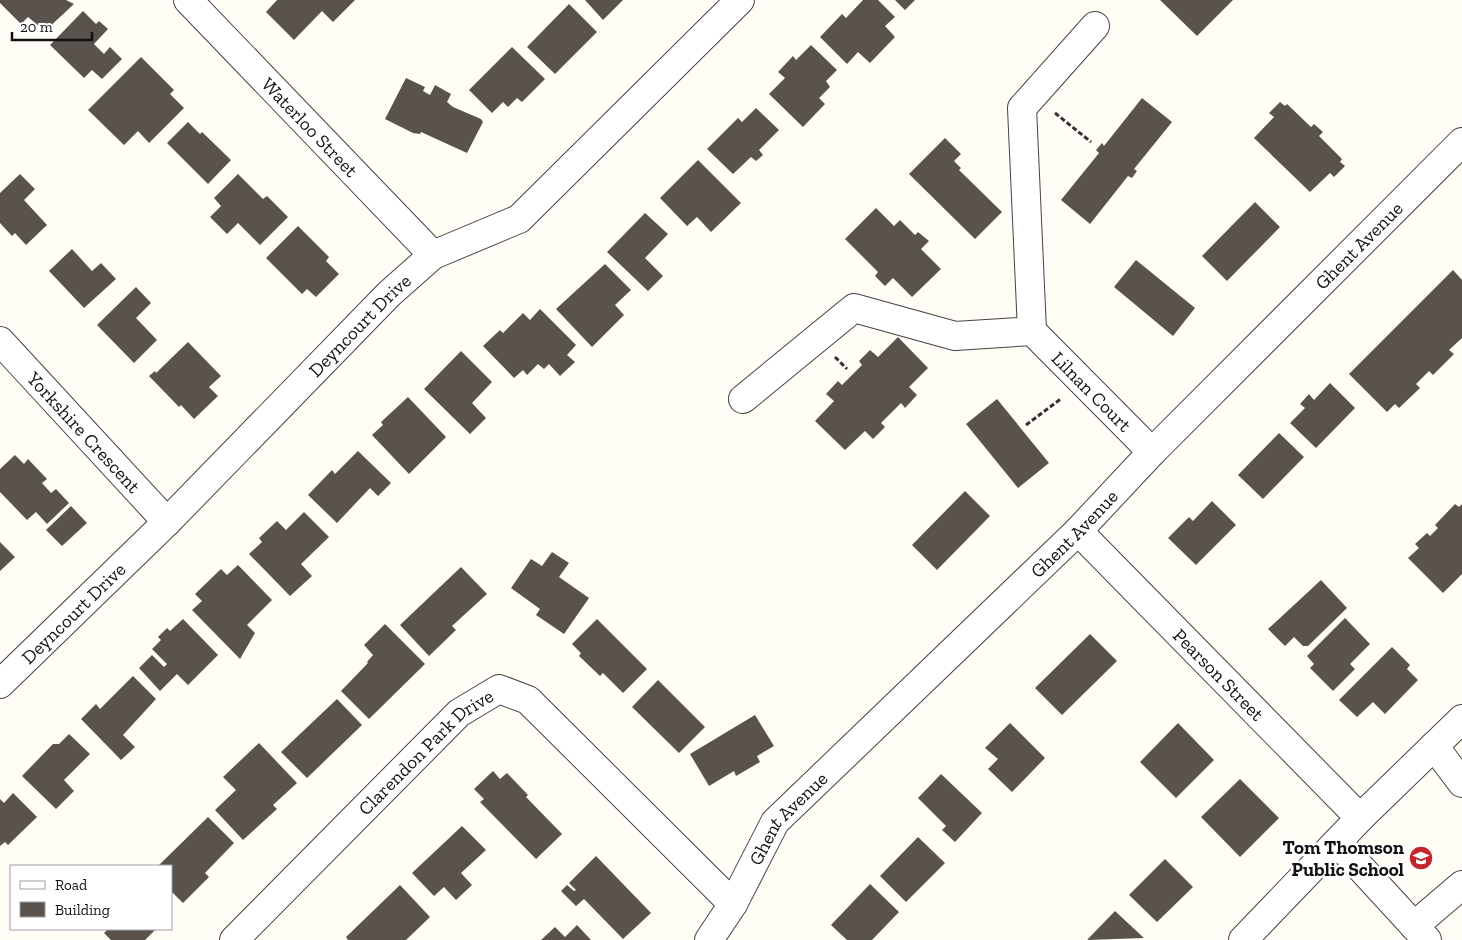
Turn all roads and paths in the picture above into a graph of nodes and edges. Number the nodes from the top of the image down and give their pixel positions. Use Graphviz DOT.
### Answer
graph roads {
  1 [pos="188,0"];
  2 [pos="740,0"];
  3 [pos="1095,26"];
  4 [pos="1034,96"];
  5 [pos="1091,142"];
  6 [pos="1462,142"];
  7 [pos="433,255"];
  8 [pos="1032,330"];
  9 [pos="0,341"];
  10 [pos="1083,382"];
  11 [pos="743,399"];
  12 [pos="1026,425"];
  13 [pos="1152,452"];
  14 [pos="167,522"];
  15 [pos="1078,531"];
  16 [pos="0,684"];
  17 [pos="1462,719"];
  18 [pos="1434,746"];
  19 [pos="1462,783"];
  20 [pos="1360,818"];
  21 [pos="1337,842"];
  22 [pos="1462,885"];
  23 [pos="733,904"];
  24 [pos="1420,933"];
  25 [pos="234,940"];
  26 [pos="709,940"];
  27 [pos="1242,940"];
  1 -- 7 [label="street, Waterloo Street"];
  2 -- 7 [label="street, Deyncourt Drive"];
  3 -- 4 [label="street"];
  4 -- 5 [label="path"];
  4 -- 8 [label="street"];
  6 -- 13 [label="street, Ghent Avenue"];
  7 -- 14 [label="street, Deyncourt Drive"];
  8 -- 10 [label="street, Lilnan Court"];
  8 -- 11 [label="street"];
  9 -- 14 [label="street, Yorkshire Crescent"];
  10 -- 12 [label="path"];
  10 -- 13 [label="street, Lilnan Court"];
  13 -- 15 [label="street, Ghent Avenue"];
  14 -- 16 [label="street, Deyncourt Drive"];
  15 -- 20 [label="street, Pearson Street"];
  15 -- 23 [label="street, Ghent Avenue"];
  17 -- 18 [label="street"];
  18 -- 19 [label="street"];
  18 -- 20 [label="street"];
  20 -- 21 [label="street"];
  21 -- 24 [label="street"];
  21 -- 27 [label="street"];
  22 -- 24 [label="street"];
  23 -- 25 [label="street, Clarendon Park Drive"];
  23 -- 26 [label="street, Ghent Avenue"];
}
